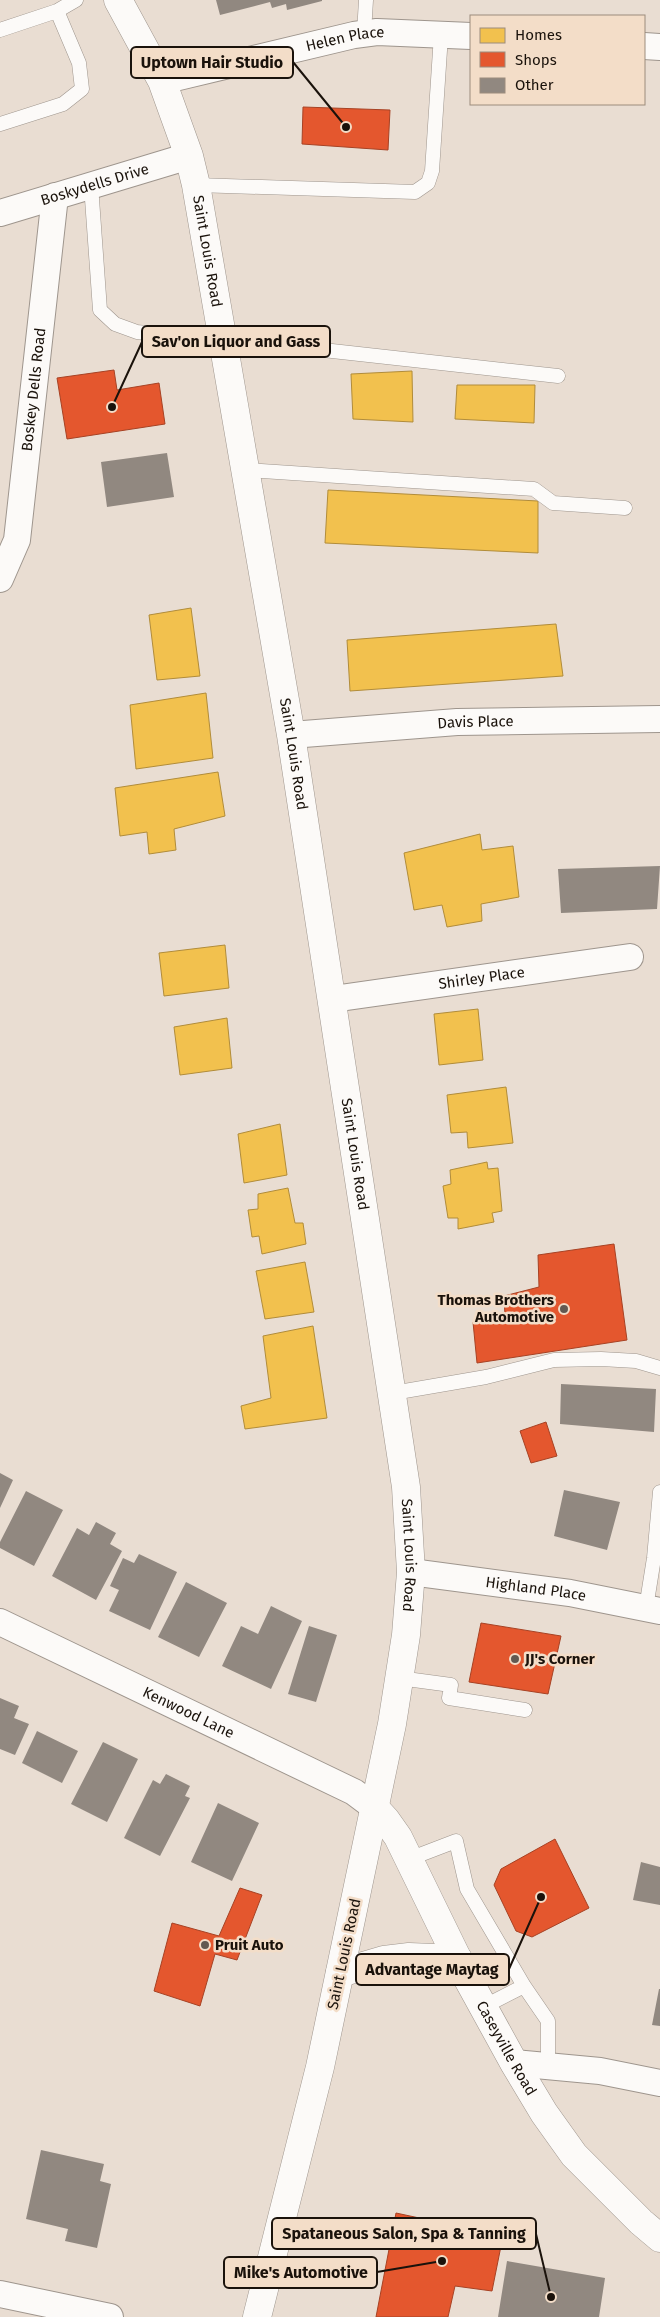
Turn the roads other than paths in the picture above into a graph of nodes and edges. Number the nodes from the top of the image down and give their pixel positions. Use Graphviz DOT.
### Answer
graph roads {
  1 [pos="76,0"];
  2 [pos="118,0"];
  3 [pos="366,0"];
  4 [pos="57,11"];
  5 [pos="0,30"];
  6 [pos="364,34"];
  7 [pos="442,35"];
  8 [pos="470,36"];
  9 [pos="645,46"];
  10 [pos="660,46"];
  11 [pos="162,81"];
  12 [pos="0,124"];
  13 [pos="189,156"];
  14 [pos="91,185"];
  15 [pos="196,185"];
  16 [pos="55,196"];
  17 [pos="0,213"];
  18 [pos="224,342"];
  19 [pos="558,376"];
  20 [pos="246,470"];
  21 [pos="625,508"];
  22 [pos="0,580"];
  23 [pos="660,719"];
  24 [pos="291,735"];
  25 [pos="630,957"];
  26 [pos="332,999"];
  27 [pos="660,1368"];
  28 [pos="393,1393"];
  29 [pos="660,1492"];
  30 [pos="412,1572"];
  31 [pos="653,1610"];
  32 [pos="0,1622"];
  33 [pos="399,1678"];
  34 [pos="525,1710"];
  35 [pos="374,1807"];
  36 [pos="409,1859"];
  37 [pos="458,1959"];
  38 [pos="340,1973"];
  39 [pos="524,1986"];
  40 [pos="483,2007"];
  41 [pos="514,2064"];
  42 [pos="548,2066"];
  43 [pos="660,2083"];
  44 [pos="660,2238"];
  45 [pos="0,2294"];
  46 [pos="110,2317"];
  47 [pos="256,2317"];
  1 -- 4 [label="lane"];
  2 -- 11 [label="street, Saint Louis Road"];
  3 -- 6 [label="lane"];
  4 -- 5 [label="lane"];
  4 -- 12 [label="lane"];
  6 -- 7 [label="street, Helen Place"];
  6 -- 11 [label="street, Helen Place"];
  7 -- 8 [label="street, Helen Place"];
  7 -- 15 [label="lane"];
  9 -- 10 [label="street"];
  11 -- 13 [label="street, Saint Louis Road"];
  13 -- 14 [label="street, Boskydells Drive"];
  13 -- 15 [label="street, Saint Louis Road"];
  14 -- 16 [label="street, Boskydells Drive"];
  14 -- 18 [label="lane"];
  15 -- 18 [label="street, Saint Louis Road"];
  16 -- 17 [label="street, Boskydells Drive"];
  16 -- 22 [label="street, Boskey Dells Road"];
  18 -- 19 [label="lane"];
  18 -- 20 [label="street, Saint Louis Road"];
  20 -- 21 [label="lane"];
  20 -- 24 [label="street, Saint Louis Road"];
  23 -- 24 [label="street, Davis Place"];
  24 -- 26 [label="street, Saint Louis Road"];
  25 -- 26 [label="street, Shirley Place"];
  26 -- 28 [label="street, Saint Louis Road"];
  27 -- 28 [label="lane"];
  28 -- 30 [label="street, Saint Louis Road"];
  29 -- 31 [label="lane"];
  30 -- 31 [label="street, Highland Place"];
  30 -- 33 [label="street, Saint Louis Road"];
  32 -- 35 [label="street, Kenwood Lane"];
  33 -- 34 [label="lane"];
  33 -- 35 [label="street, Saint Louis Road"];
  35 -- 36 [label="street, Caseyville Road"];
  35 -- 38 [label="street, Saint Louis Road"];
  36 -- 37 [label="street, Caseyville Road"];
  36 -- 39 [label="lane"];
  37 -- 38 [label="street"];
  37 -- 40 [label="street, Caseyville Road"];
  38 -- 47 [label="street, Saint Louis Road"];
  39 -- 40 [label="lane"];
  39 -- 42 [label="lane"];
  40 -- 41 [label="street, Caseyville Road"];
  41 -- 42 [label="street"];
  41 -- 44 [label="street, Caseyville Road"];
  42 -- 43 [label="street"];
  45 -- 46 [label="street"];
}
